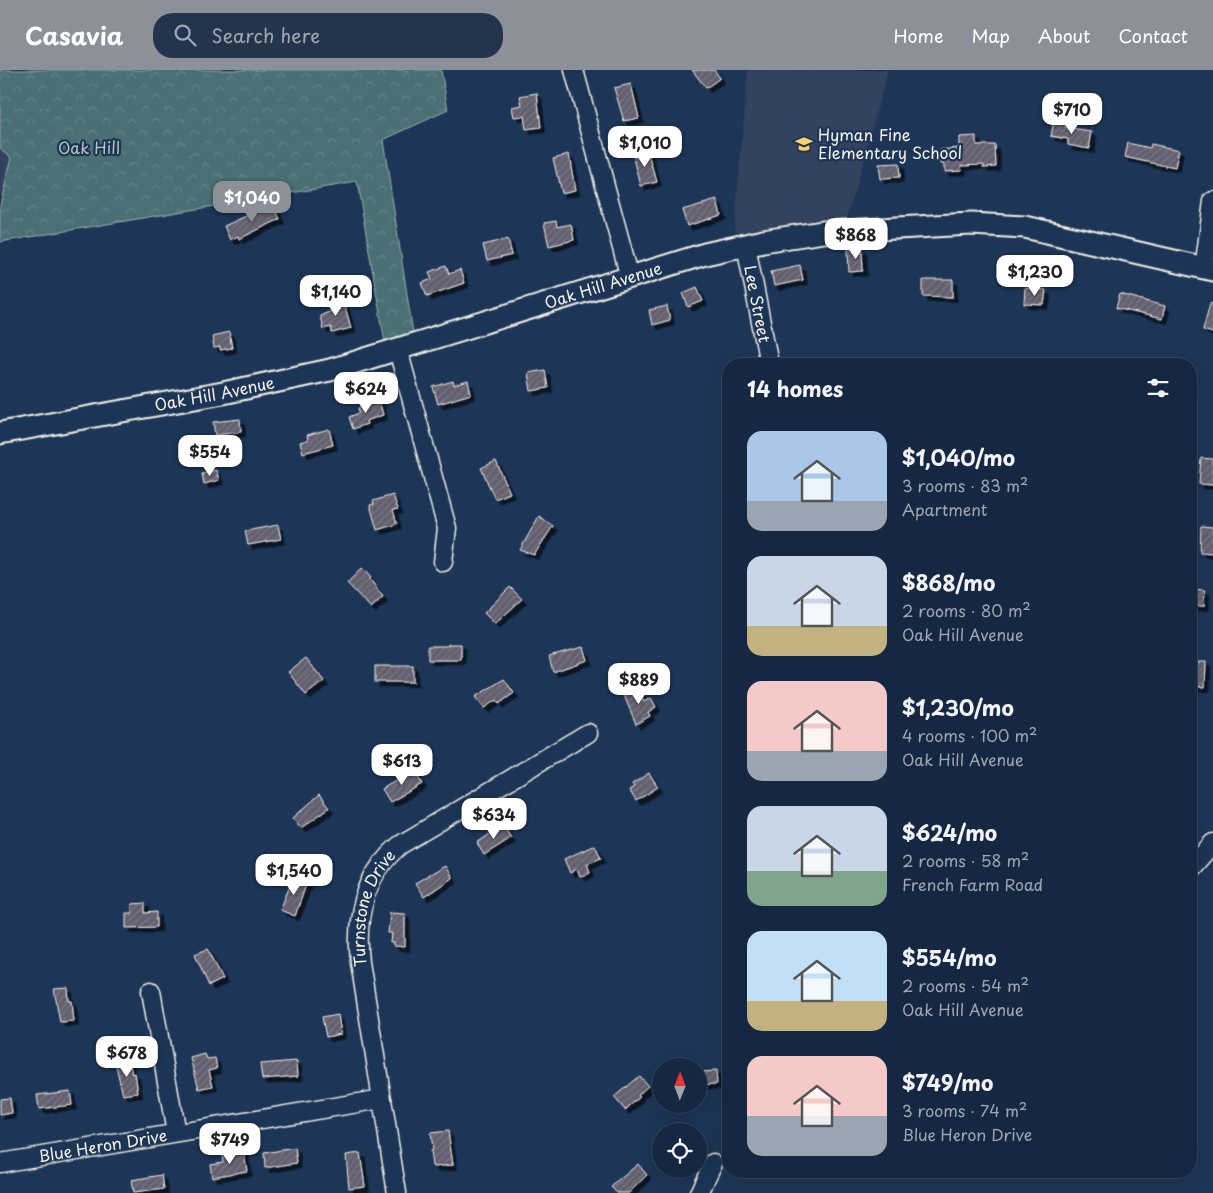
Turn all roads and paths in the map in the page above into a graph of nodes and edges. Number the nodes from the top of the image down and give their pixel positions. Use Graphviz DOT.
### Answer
graph roads {
  1 [pos="574,70"];
  2 [pos="1213,201"];
  3 [pos="746,245"];
  4 [pos="1209,270"];
  5 [pos="630,278"];
  6 [pos="398,350"];
  7 [pos="768,358"];
  8 [pos="0,433"];
  9 [pos="443,562"];
  10 [pos="588,732"];
  11 [pos="1213,843"];
  12 [pos="1197,861"];
  13 [pos="151,991"];
  14 [pos="382,1099"];
  15 [pos="176,1134"];
  16 [pos="0,1163"];
  17 [pos="713,1164"];
  18 [pos="397,1193"];
  19 [pos="699,1193"];
  1 -- 5 [label="street"];
  2 -- 4 [label="street"];
  3 -- 4 [label="main road, Oak Hill Avenue"];
  3 -- 5 [label="main road, Oak Hill Avenue"];
  3 -- 7 [label="street, Lee Street"];
  5 -- 6 [label="main road, Oak Hill Avenue"];
  6 -- 8 [label="main road, Oak Hill Avenue"];
  6 -- 9 [label="street"];
  10 -- 14 [label="street, Turnstone Drive"];
  11 -- 12 [label="street"];
  13 -- 15 [label="street"];
  14 -- 15 [label="street, Blue Heron Drive"];
  14 -- 18 [label="street, Turnstone Drive"];
  15 -- 16 [label="street, Blue Heron Drive"];
  17 -- 19 [label="street"];
}
